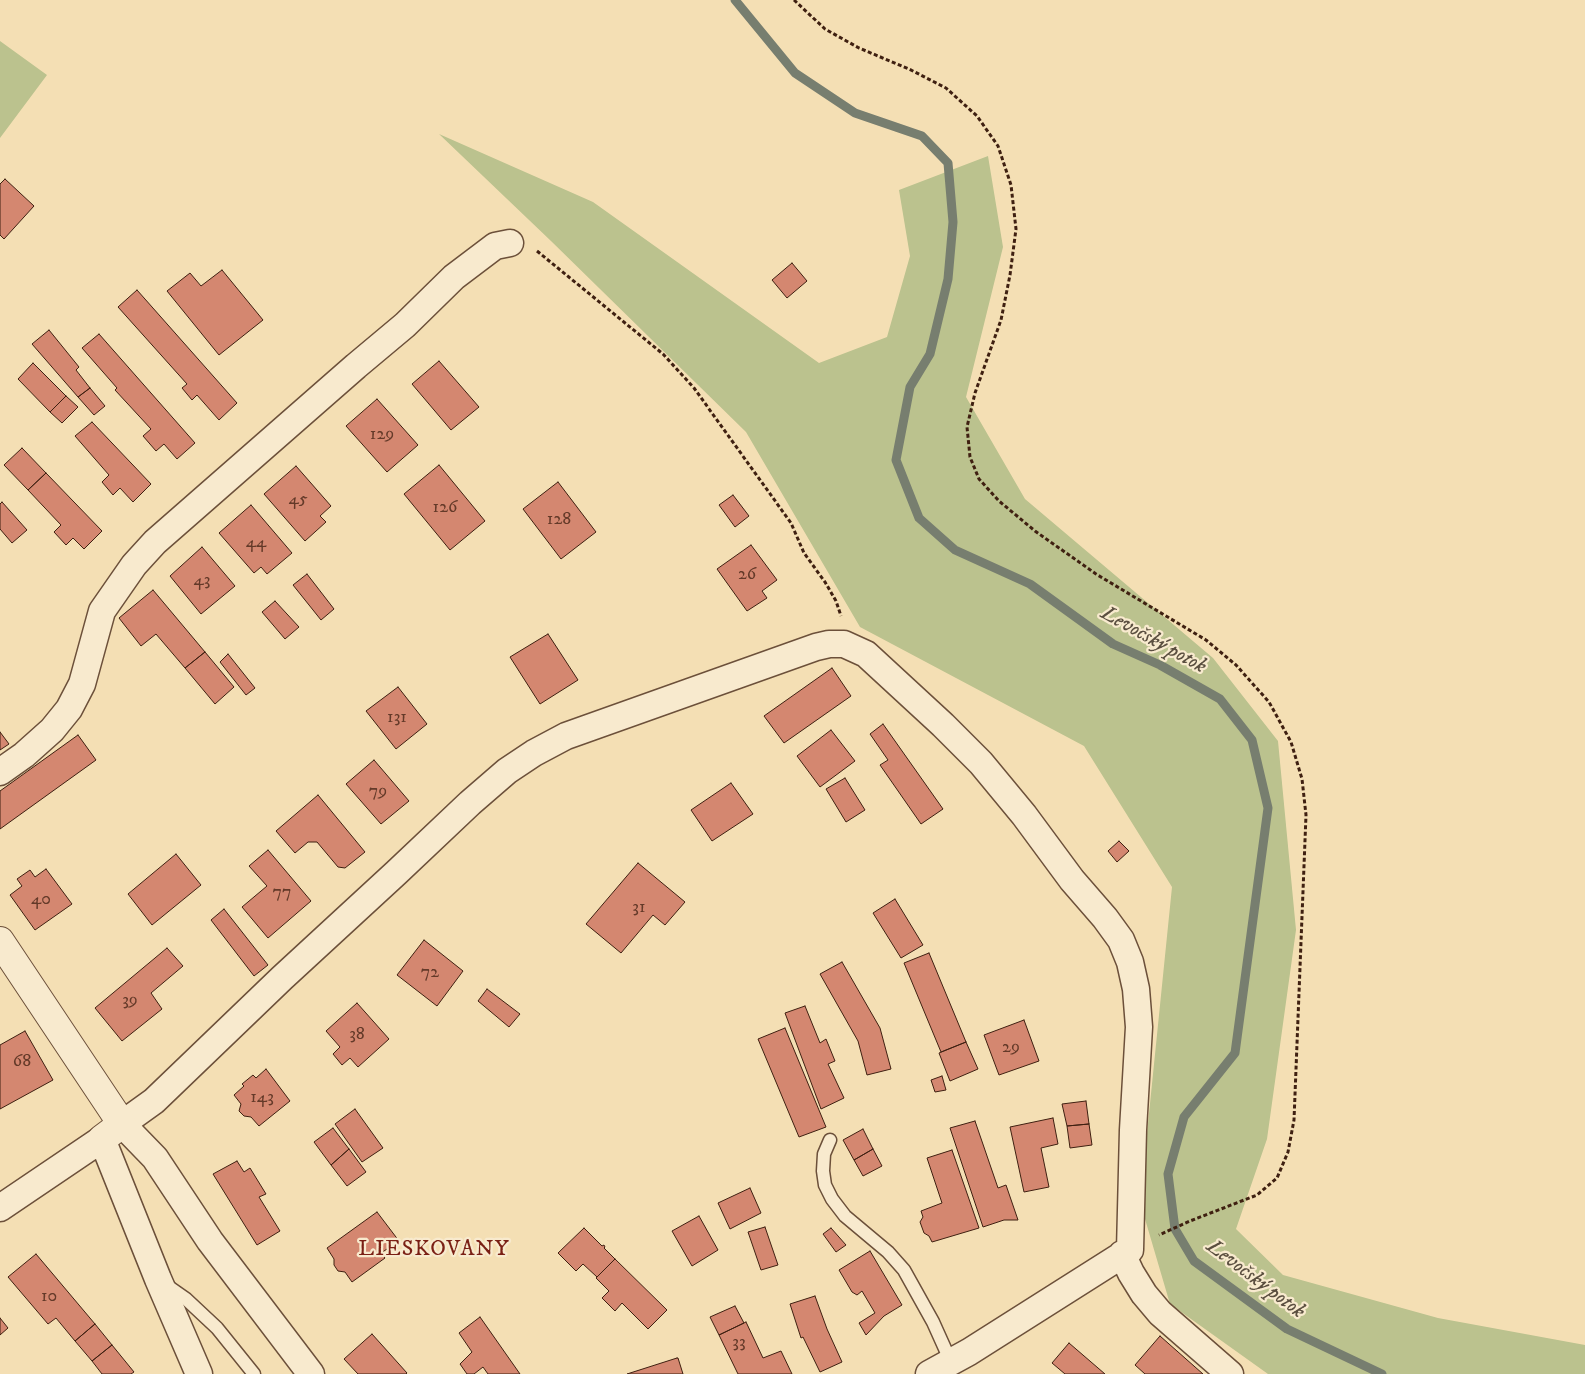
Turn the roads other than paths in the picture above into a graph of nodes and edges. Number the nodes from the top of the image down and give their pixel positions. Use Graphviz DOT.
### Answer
graph roads {
  1 [pos="510,243"];
  2 [pos="0,772"];
  3 [pos="0,941"];
  4 [pos="112,1132"];
  5 [pos="830,1140"];
  6 [pos="0,1208"];
  7 [pos="1126,1252"];
  8 [pos="158,1279"];
  9 [pos="940,1368"];
  10 [pos="199,1374"];
  11 [pos="254,1374"];
  12 [pos="311,1374"];
  13 [pos="1230,1374"];
  1 -- 2 [label="street"];
  3 -- 4 [label="street"];
  4 -- 6 [label="street"];
  4 -- 7 [label="street"];
  4 -- 8 [label="street"];
  4 -- 12 [label="street"];
  5 -- 9 [label="lane"];
  7 -- 9 [label="street"];
  7 -- 13 [label="street"];
  8 -- 10 [label="street"];
  8 -- 11 [label="lane"];
}
